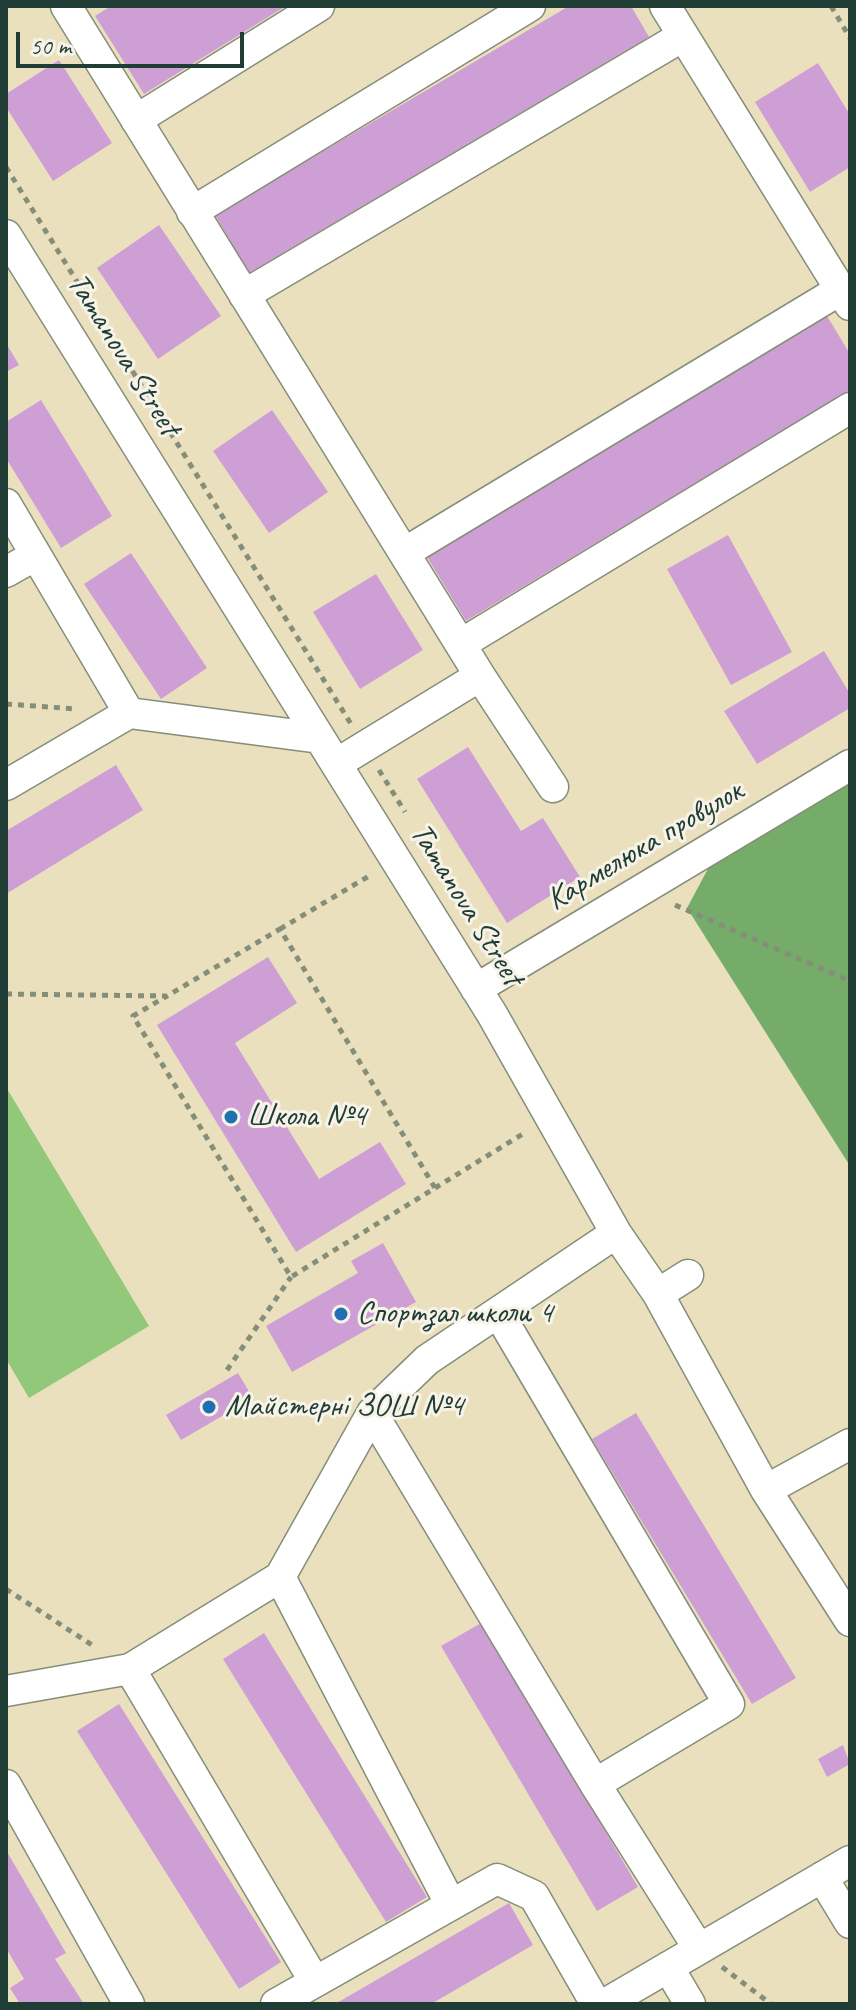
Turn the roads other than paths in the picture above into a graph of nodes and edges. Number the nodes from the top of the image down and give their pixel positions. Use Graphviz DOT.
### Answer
graph roads {
  1 [pos="319,6"];
  2 [pos="530,6"];
  3 [pos="665,6"];
  4 [pos="70,8"];
  5 [pos="683,36"];
  6 [pos="136,120"];
  7 [pos="192,212"];
  8 [pos="6,235"];
  9 [pos="244,295"];
  10 [pos="845,297"];
  11 [pos="850,408"];
  12 [pos="6,504"];
  13 [pos="404,553"];
  14 [pos="36,555"];
  15 [pos="6,572"];
  16 [pos="461,644"];
  17 [pos="480,676"];
  18 [pos="129,713"];
  19 [pos="320,738"];
  20 [pos="336,764"];
  21 [pos="850,765"];
  22 [pos="6,785"];
  23 [pos="553,787"];
  24 [pos="476,989"];
  25 [pos="616,1233"];
  26 [pos="688,1275"];
  27 [pos="658,1294"];
  28 [pos="499,1314"];
  29 [pos="372,1413"];
  30 [pos="850,1444"];
  31 [pos="766,1490"];
  32 [pos="280,1577"];
  33 [pos="850,1621"];
  34 [pos="130,1669"];
  35 [pos="6,1691"];
  36 [pos="595,1784"];
  37 [pos="6,1785"];
  38 [pos="850,1861"];
  39 [pos="822,1877"];
  40 [pos="451,1905"];
  41 [pos="850,1923"];
  42 [pos="699,1949"];
  43 [pos="668,1967"];
  44 [pos="315,1982"];
  45 [pos="129,2004"];
  46 [pos="276,2004"];
  47 [pos="596,2004"];
  48 [pos="605,2004"];
  49 [pos="690,2004"];
  1 -- 6 [label="street"];
  2 -- 7 [label="street"];
  3 -- 5 [label="street"];
  4 -- 6 [label="street"];
  5 -- 9 [label="street"];
  5 -- 10 [label="street"];
  6 -- 7 [label="street"];
  7 -- 9 [label="street"];
  8 -- 19 [label="street, Tamanova Street"];
  9 -- 13 [label="street"];
  10 -- 13 [label="street"];
  11 -- 16 [label="street"];
  12 -- 14 [label="street"];
  13 -- 16 [label="street"];
  14 -- 15 [label="street"];
  14 -- 18 [label="street"];
  16 -- 17 [label="street"];
  17 -- 20 [label="street"];
  17 -- 23 [label="street"];
  18 -- 19 [label="street"];
  18 -- 22 [label="street"];
  19 -- 20 [label="street, Tamanova Street"];
  20 -- 24 [label="street, Tamanova Street"];
  21 -- 24 [label="street, Кармелюка провулок"];
  24 -- 25 [label="street, Tamanova Street"];
  25 -- 27 [label="street, Tamanova Street"];
  25 -- 28 [label="street"];
  26 -- 27 [label="street"];
  27 -- 31 [label="street, Tamanova Street"];
  28 -- 29 [label="street"];
  28 -- 36 [label="street"];
  29 -- 32 [label="street"];
  29 -- 36 [label="street"];
  30 -- 31 [label="street"];
  31 -- 33 [label="street, Tamanova Street"];
  32 -- 34 [label="street"];
  32 -- 40 [label="street"];
  34 -- 35 [label="street"];
  34 -- 44 [label="street"];
  36 -- 42 [label="street"];
  37 -- 45 [label="street"];
  38 -- 39 [label="street"];
  39 -- 41 [label="street"];
  39 -- 42 [label="street"];
  40 -- 44 [label="street"];
  40 -- 47 [label="street"];
  42 -- 43 [label="street"];
  43 -- 48 [label="street"];
  43 -- 49 [label="street"];
  44 -- 46 [label="street"];
}
